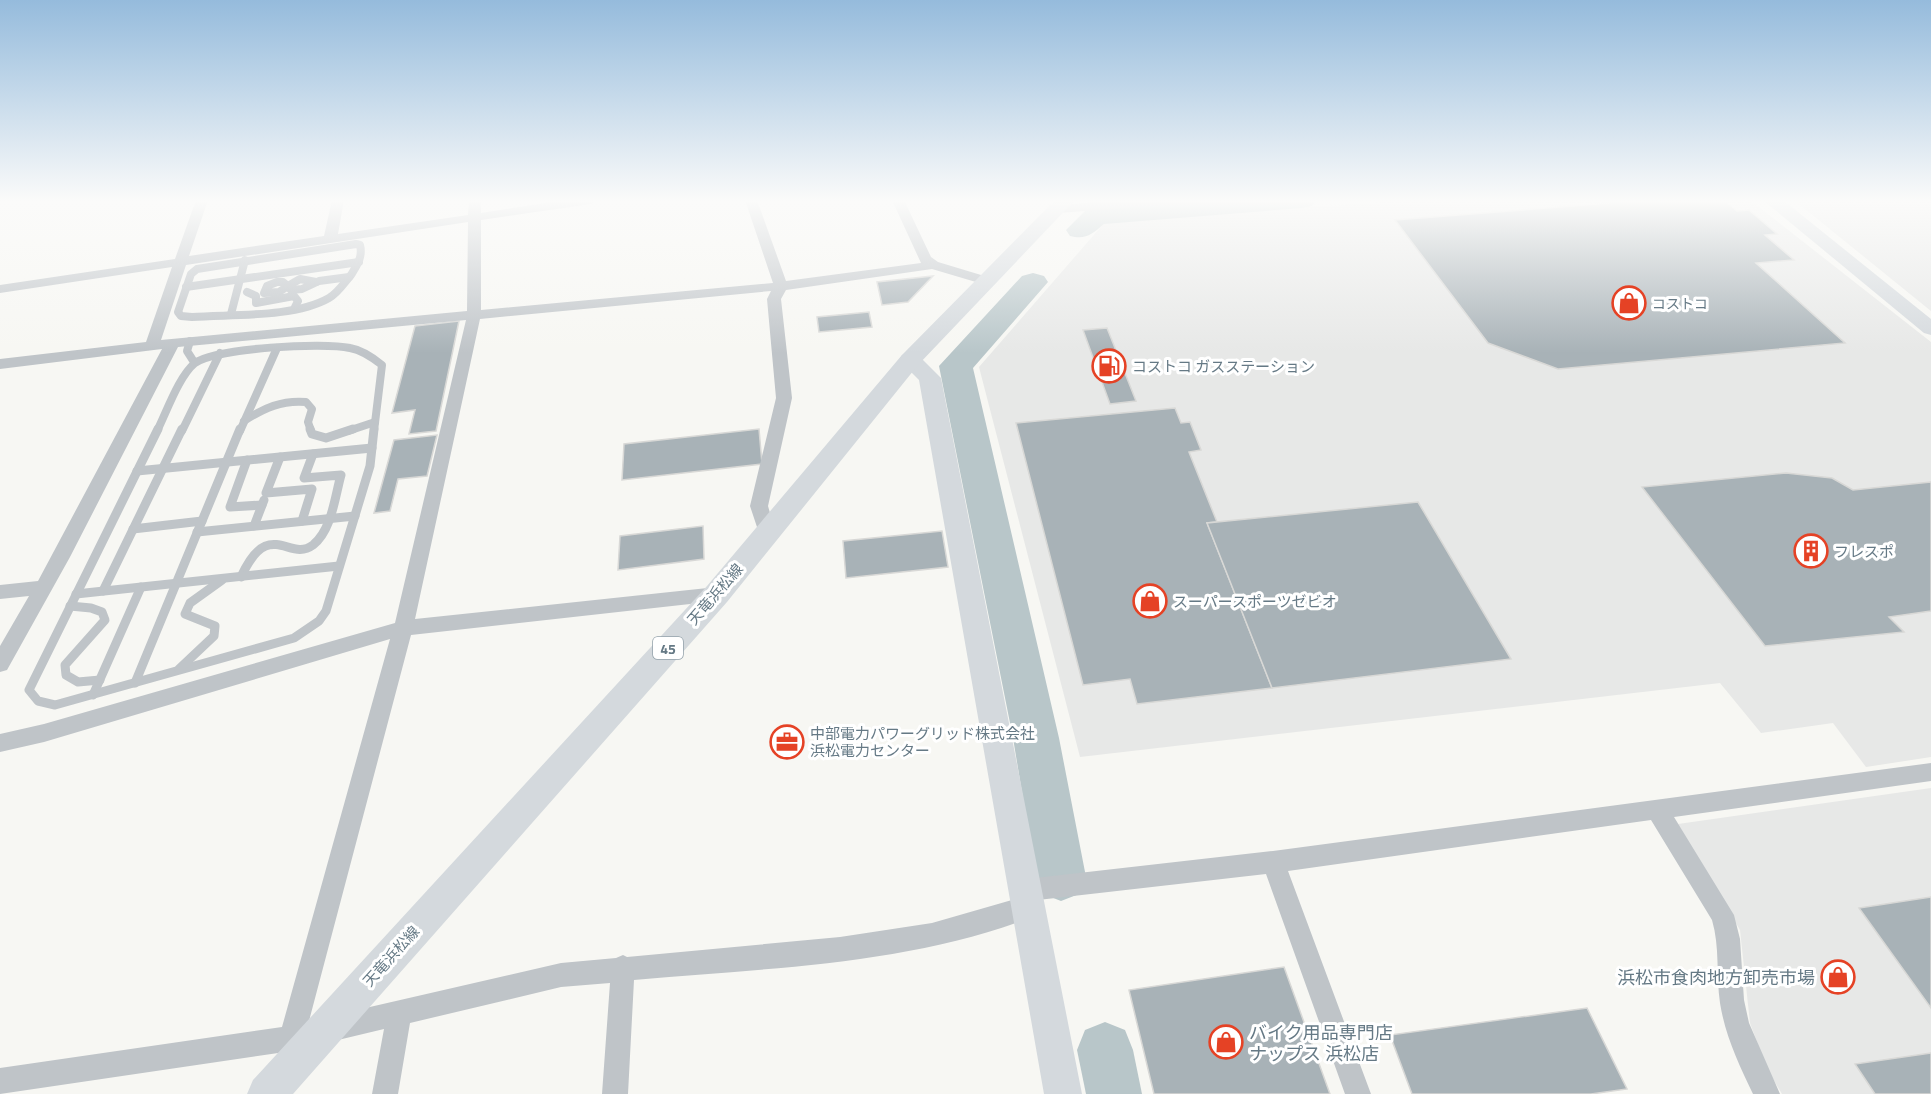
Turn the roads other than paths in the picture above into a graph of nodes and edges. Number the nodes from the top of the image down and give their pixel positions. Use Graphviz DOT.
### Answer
graph roads {
  1 [pos="183,251"];
  2 [pos="257,251"];
  3 [pos="307,251"];
  4 [pos="362,251"];
  5 [pos="475,251"];
  6 [pos="769,251"];
  7 [pos="921,251"];
  8 [pos="1016,251"];
  9 [pos="1835,251"];
  10 [pos="245,260"];
  11 [pos="359,262"];
  12 [pos="178,263"];
  13 [pos="933,265"];
  14 [pos="349,277"];
  15 [pos="239,279"];
  16 [pos="986,281"];
  17 [pos="316,282"];
  18 [pos="288,286"];
  19 [pos="781,286"];
  20 [pos="186,287"];
  21 [pos="0,289"];
  22 [pos="247,292"];
  23 [pos="236,294"];
  24 [pos="295,307"];
  25 [pos="231,314"];
  26 [pos="474,315"];
  27 [pos="1931,329"];
  28 [pos="182,342"];
  29 [pos="152,345"];
  30 [pos="277,348"];
  31 [pos="220,353"];
  32 [pos="910,360"];
  33 [pos="194,363"];
  34 [pos="0,364"];
  35 [pos="244,422"];
  36 [pos="375,422"];
  37 [pos="372,448"];
  38 [pos="313,454"];
  39 [pos="280,457"];
  40 [pos="247,460"];
  41 [pos="225,463"];
  42 [pos="162,469"];
  43 [pos="137,471"];
  44 [pos="266,493"];
  45 [pos="262,505"];
  46 [pos="355,516"];
  47 [pos="328,519"];
  48 [pos="202,521"];
  49 [pos="302,521"];
  50 [pos="254,526"];
  51 [pos="133,529"];
  52 [pos="197,532"];
  53 [pos="767,534"];
  54 [pos="339,566"];
  55 [pos="241,577"];
  56 [pos="224,578"];
  57 [pos="176,583"];
  58 [pos="44,587"];
  59 [pos="141,587"];
  60 [pos="103,591"];
  61 [pos="0,592"];
  62 [pos="76,594"];
  63 [pos="717,594"];
  64 [pos="70,606"];
  65 [pos="403,628"];
  66 [pos="0,664"];
  67 [pos="178,671"];
  68 [pos="99,680"];
  69 [pos="135,683"];
  70 [pos="93,695"];
  71 [pos="0,743"];
  72 [pos="1931,772"];
  73 [pos="1657,810"];
  74 [pos="1273,862"];
  75 [pos="1027,898"];
  76 [pos="623,967"];
  77 [pos="399,1014"];
  78 [pos="326,1029"];
  79 [pos="291,1038"];
  80 [pos="0,1082"];
  81 [pos="267,1094"];
  82 [pos="385,1094"];
  83 [pos="615,1094"];
  84 [pos="1063,1094"];
  85 [pos="1358,1094"];
  86 [pos="1767,1094"];
  1 -- 12 [label="street"];
  2 -- 12 [label="street"];
  3 -- 10 [label="lane"];
  4 -- 11 [label="lane"];
  5 -- 26 [label="street"];
  6 -- 19 [label="street"];
  7 -- 13 [label="street"];
  8 -- 16 [label="main road, 天竜浜松線 / 45"];
  9 -- 27 [label="street"];
  10 -- 15 [label="lane"];
  10 -- 20 [label="lane"];
  11 -- 14 [label="lane"];
  11 -- 15 [label="lane"];
  12 -- 21 [label="street"];
  12 -- 29 [label="street"];
  13 -- 16 [label="street"];
  13 -- 19 [label="street"];
  14 -- 17 [label="lane"];
  14 -- 24 [label="lane"];
  15 -- 20 [label="lane"];
  15 -- 23 [label="lane"];
  16 -- 32 [label="main road, 天竜浜松線 / 45"];
  17 -- 18 [label="lane"];
  17 -- 18 [label="lane"];
  18 -- 22 [label="lane"];
  19 -- 26 [label="street"];
  19 -- 53 [label="street"];
  20 -- 25 [label="lane"];
  22 -- 23 [label="lane"];
  22 -- 24 [label="lane"];
  23 -- 25 [label="lane"];
  24 -- 25 [label="lane"];
  26 -- 28 [label="street"];
  26 -- 65 [label="street"];
  28 -- 29 [label="street"];
  28 -- 33 [label="lane"];
  28 -- 58 [label="street"];
  29 -- 34 [label="street"];
  30 -- 31 [label="lane"];
  30 -- 35 [label="lane"];
  30 -- 36 [label="lane"];
  31 -- 33 [label="lane"];
  31 -- 42 [label="lane"];
  32 -- 53 [label="main road, 天竜浜松線 / 45"];
  32 -- 75 [label="street"];
  33 -- 43 [label="lane"];
  35 -- 36 [label="lane"];
  35 -- 41 [label="lane"];
  36 -- 37 [label="lane"];
  37 -- 38 [label="lane"];
  37 -- 46 [label="lane"];
  38 -- 39 [label="lane"];
  38 -- 47 [label="lane"];
  39 -- 40 [label="lane"];
  39 -- 44 [label="lane"];
  40 -- 41 [label="lane"];
  40 -- 45 [label="lane"];
  41 -- 42 [label="lane"];
  41 -- 48 [label="lane"];
  42 -- 43 [label="lane"];
  42 -- 51 [label="lane"];
  43 -- 62 [label="lane"];
  44 -- 45 [label="lane"];
  44 -- 49 [label="lane"];
  45 -- 50 [label="lane"];
  46 -- 47 [label="lane"];
  46 -- 54 [label="lane"];
  47 -- 49 [label="lane"];
  47 -- 55 [label="lane"];
  48 -- 51 [label="lane"];
  48 -- 52 [label="lane"];
  49 -- 50 [label="lane"];
  50 -- 52 [label="lane"];
  51 -- 60 [label="lane"];
  52 -- 57 [label="lane"];
  53 -- 63 [label="main road, 天竜浜松線 / 45"];
  54 -- 55 [label="lane"];
  54 -- 67 [label="lane"];
  55 -- 56 [label="lane"];
  56 -- 57 [label="lane"];
  56 -- 67 [label="lane"];
  57 -- 59 [label="lane"];
  57 -- 69 [label="lane"];
  58 -- 61 [label="street"];
  58 -- 66 [label="street"];
  59 -- 60 [label="lane"];
  59 -- 68 [label="lane"];
  60 -- 62 [label="lane"];
  62 -- 64 [label="lane"];
  63 -- 65 [label="street"];
  63 -- 78 [label="main road, 天竜浜松線 / 45"];
  64 -- 68 [label="lane"];
  64 -- 70 [label="lane"];
  65 -- 71 [label="street"];
  65 -- 79 [label="street"];
  67 -- 69 [label="lane"];
  68 -- 70 [label="lane"];
  69 -- 70 [label="lane"];
  72 -- 73 [label="street"];
  73 -- 74 [label="street"];
  73 -- 86 [label="street"];
  74 -- 75 [label="street"];
  74 -- 85 [label="street"];
  75 -- 76 [label="street"];
  75 -- 84 [label="street"];
  76 -- 77 [label="street"];
  76 -- 83 [label="street"];
  77 -- 78 [label="street"];
  77 -- 82 [label="street"];
  78 -- 79 [label="street"];
  78 -- 81 [label="main road, 天竜浜松線 / 45"];
  79 -- 80 [label="street"];
}
